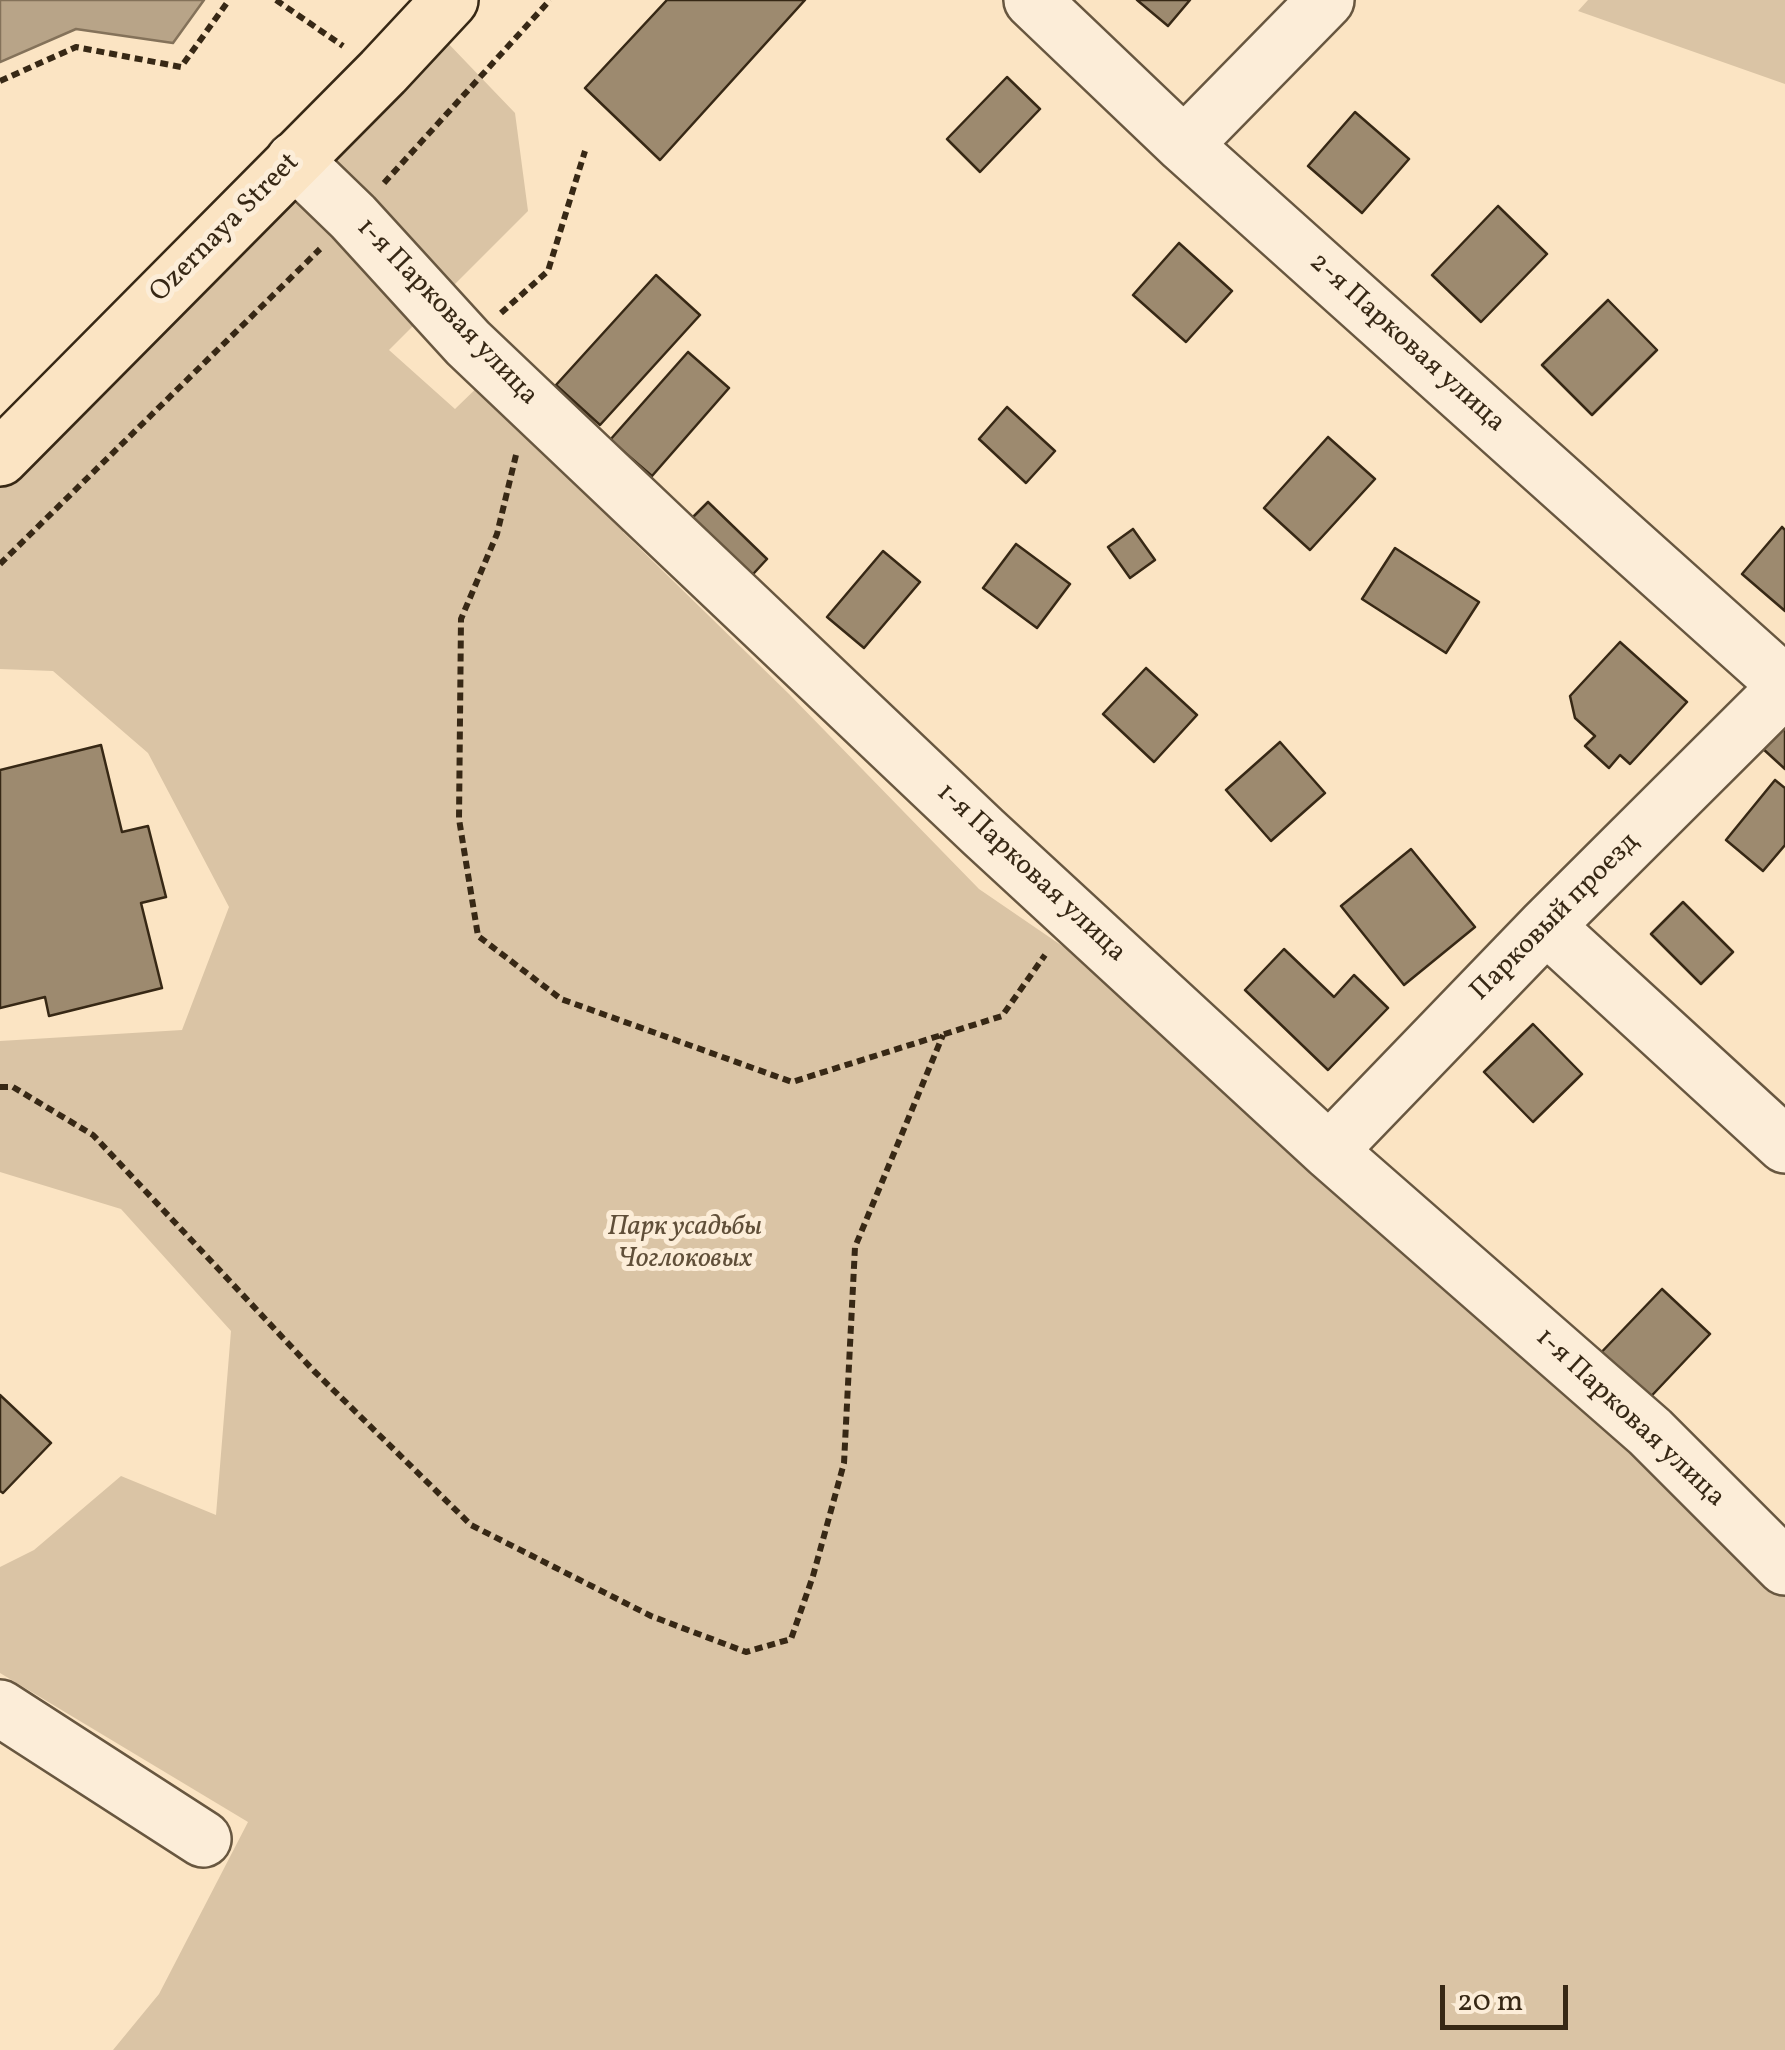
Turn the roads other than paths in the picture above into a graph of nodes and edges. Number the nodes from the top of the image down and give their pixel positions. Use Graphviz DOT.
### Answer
graph roads {
  1 [pos="450,0"];
  2 [pos="1032,0"];
  3 [pos="1326,0"];
  4 [pos="1184,145"];
  5 [pos="294,160"];
  6 [pos="0,458"];
  7 [pos="1785,686"];
  8 [pos="1546,926"];
  9 [pos="1785,1145"];
  10 [pos="1329,1150"];
  11 [pos="1785,1567"];
  12 [pos="0,1708"];
  13 [pos="203,1838"];
  1 -- 5 [label="main road, Ozernaya Street"];
  2 -- 4 [label="street, 2-я Парковая улица"];
  3 -- 4 [label="street"];
  4 -- 7 [label="street, 2-я Парковая улица"];
  5 -- 6 [label="main road, Ozernaya Street"];
  5 -- 10 [label="street, 1-я Парковая улица"];
  7 -- 8 [label="street, Парковый проезд"];
  8 -- 9 [label="street"];
  8 -- 10 [label="street, Парковый проезд"];
  10 -- 11 [label="street, 1-я Парковая улица"];
  12 -- 13 [label="street"];
}
